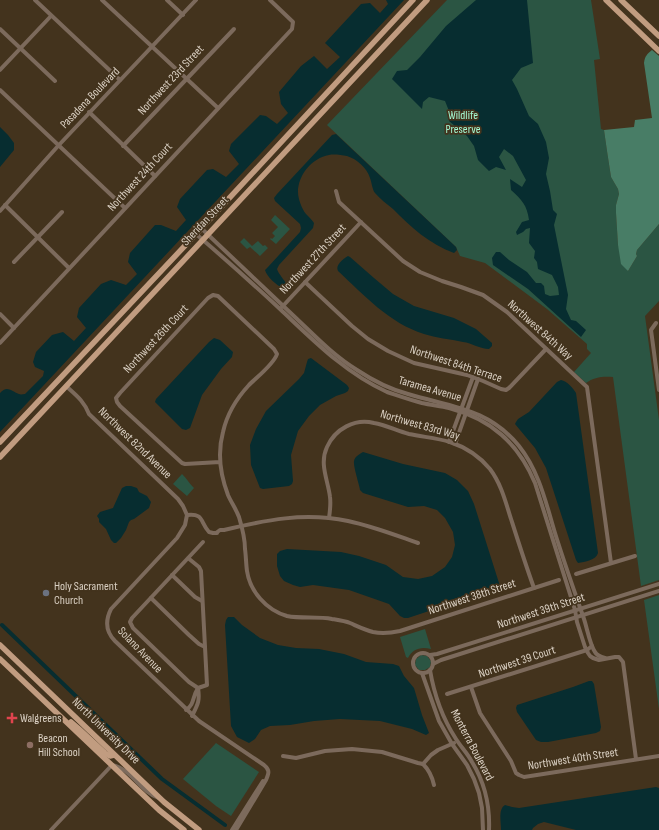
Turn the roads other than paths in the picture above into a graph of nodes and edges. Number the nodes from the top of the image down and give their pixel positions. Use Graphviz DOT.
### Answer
graph roads {
  1 [pos="35,0"];
  2 [pos="102,0"];
  3 [pos="167,0"];
  4 [pos="196,0"];
  5 [pos="270,0"];
  6 [pos="413,0"];
  7 [pos="427,0"];
  8 [pos="606,0"];
  9 [pos="621,0"];
  10 [pos="183,15"];
  11 [pos="51,16"];
  12 [pos="0,29"];
  13 [pos="234,29"];
  14 [pos="659,36"];
  15 [pos="152,47"];
  16 [pos="20,49"];
  17 [pos="659,51"];
  18 [pos="0,70"];
  19 [pos="186,78"];
  20 [pos="120,80"];
  21 [pos="55,81"];
  22 [pos="0,90"];
  23 [pos="218,108"];
  24 [pos="89,112"];
  25 [pos="58,146"];
  26 [pos="123,146"];
  27 [pos="155,176"];
  28 [pos="336,191"];
  29 [pos="5,205"];
  30 [pos="125,208"];
  31 [pos="0,211"];
  32 [pos="62,212"];
  33 [pos="361,222"];
  34 [pos="201,228"];
  35 [pos="196,234"];
  36 [pos="208,235"];
  37 [pos="38,237"];
  38 [pos="203,240"];
  39 [pos="14,262"];
  40 [pos="69,268"];
  41 [pos="305,282"];
  42 [pos="282,307"];
  43 [pos="0,314"];
  44 [pos="656,323"];
  45 [pos="14,328"];
  46 [pos="0,343"];
  47 [pos="546,348"];
  48 [pos="473,377"];
  49 [pos="478,379"];
  50 [pos="66,386"];
  51 [pos="659,390"];
  52 [pos="461,410"];
  53 [pos="466,412"];
  54 [pos="0,442"];
  55 [pos="449,442"];
  56 [pos="455,444"];
  57 [pos="0,457"];
  58 [pos="220,462"];
  59 [pos="187,515"];
  60 [pos="329,518"];
  61 [pos="242,526"];
  62 [pos="202,542"];
  63 [pos="418,543"];
  64 [pos="635,556"];
  65 [pos="188,558"];
  66 [pos="611,563"];
  67 [pos="576,574"];
  68 [pos="172,575"];
  69 [pos="559,580"];
  70 [pos="659,584"];
  71 [pos="534,588"];
  72 [pos="659,591"];
  73 [pos="151,598"];
  74 [pos="202,601"];
  75 [pos="578,610"];
  76 [pos="582,615"];
  77 [pos="576,617"];
  78 [pos="0,645"];
  79 [pos="592,646"];
  80 [pos="205,647"];
  81 [pos="587,650"];
  82 [pos="430,655"];
  83 [pos="608,658"];
  84 [pos="0,659"];
  85 [pos="433,664"];
  86 [pos="430,670"];
  87 [pos="422,673"];
  88 [pos="471,687"];
  89 [pos="198,688"];
  90 [pos="447,694"];
  91 [pos="193,701"];
  92 [pos="199,702"];
  93 [pos="186,710"];
  94 [pos="192,716"];
  95 [pos="64,720"];
  96 [pos="457,741"];
  97 [pos="452,744"];
  98 [pos="115,755"];
  99 [pos="283,756"];
  100 [pos="659,756"];
  101 [pos="636,759"];
  102 [pos="423,764"];
  103 [pos="112,765"];
  104 [pos="269,773"];
  105 [pos="481,779"];
  106 [pos="475,782"];
  107 [pos="434,785"];
  108 [pos="161,799"];
  109 [pos="51,830"];
  110 [pos="184,830"];
  111 [pos="199,830"];
  112 [pos="232,830"];
  113 [pos="236,830"];
  114 [pos="483,830"];
  115 [pos="489,830"];
  1 -- 11 [label="street"];
  2 -- 15 [label="street"];
  3 -- 10 [label="street"];
  4 -- 10 [label="street, Pasadena Boulevard"];
  5 -- 23 [label="street, Northwest 24th Court"];
  6 -- 34 [label="main road, Sheridan Street"];
  7 -- 36 [label="main road, Sheridan Street"];
  8 -- 17 [label="main road"];
  9 -- 14 [label="main road"];
  10 -- 15 [label="street, Pasadena Boulevard"];
  11 -- 16 [label="street"];
  11 -- 20 [label="street"];
  12 -- 16 [label="street"];
  13 -- 19 [label="street, Northwest 23rd Street"];
  15 -- 19 [label="street"];
  15 -- 20 [label="street, Pasadena Boulevard"];
  16 -- 18 [label="street"];
  16 -- 21 [label="street"];
  19 -- 23 [label="street"];
  19 -- 26 [label="street, Northwest 23rd Street"];
  20 -- 24 [label="street, Pasadena Boulevard"];
  22 -- 25 [label="street"];
  23 -- 27 [label="street, Northwest 24th Court"];
  24 -- 25 [label="street, Pasadena Boulevard"];
  24 -- 26 [label="street"];
  25 -- 29 [label="street, Pasadena Boulevard"];
  25 -- 30 [label="street"];
  26 -- 27 [label="street"];
  27 -- 30 [label="street, Northwest 24th Court"];
  28 -- 33 [label="street, Northwest 84th Way"];
  29 -- 31 [label="street, Pasadena Boulevard"];
  29 -- 37 [label="street"];
  30 -- 40 [label="street, Northwest 24th Court"];
  32 -- 37 [label="street"];
  33 -- 41 [label="street, Northwest 27th Street"];
  33 -- 47 [label="street, Northwest 84th Way"];
  34 -- 35 [label="main road, Sheridan Street"];
  34 -- 36 [label="street, Taramea Avenue"];
  35 -- 38 [label="street"];
  35 -- 54 [label="main road, Sheridan Street"];
  36 -- 38 [label="main road, Sheridan Street"];
  36 -- 42 [label="street, Taramea Avenue"];
  37 -- 39 [label="street"];
  37 -- 40 [label="street"];
  38 -- 42 [label="street"];
  38 -- 50 [label="main road, Sheridan Street"];
  40 -- 45 [label="street, Northwest 24th Court"];
  41 -- 42 [label="street, Northwest 27th Street"];
  41 -- 48 [label="street, Northwest 84th Terrace"];
  42 -- 52 [label="street, Taramea Avenue"];
  43 -- 45 [label="street"];
  44 -- 51 [label="street"];
  45 -- 46 [label="street, Northwest 24th Court"];
  47 -- 49 [label="street, Northwest 84th Terrace"];
  47 -- 66 [label="street, Northwest 84th Way"];
  48 -- 49 [label="street, Northwest 84th Terrace"];
  48 -- 52 [label="street"];
  49 -- 53 [label="street"];
  50 -- 57 [label="main road, Sheridan Street"];
  50 -- 59 [label="street, Northwest 82nd Avenue"];
  52 -- 53 [label="street, Taramea Avenue"];
  52 -- 55 [label="street"];
  53 -- 56 [label="street"];
  53 -- 75 [label="street, Taramea Avenue"];
  55 -- 56 [label="street, Northwest 83rd Way"];
  55 -- 60 [label="street, Northwest 83rd Way"];
  56 -- 71 [label="street, Northwest 83rd Way"];
  58 -- 58 [label="street, Northwest 26th Court"];
  58 -- 61 [label="street"];
  59 -- 61 [label="street"];
  59 -- 93 [label="street, Solano Avenue"];
  60 -- 61 [label="street"];
  60 -- 63 [label="street"];
  61 -- 71 [label="street, Northwest 38th Street"];
  62 -- 65 [label="street"];
  64 -- 66 [label="street"];
  65 -- 68 [label="street"];
  65 -- 74 [label="street"];
  66 -- 67 [label="street"];
  68 -- 73 [label="street"];
  68 -- 74 [label="street"];
  69 -- 71 [label="street, Northwest 38th Street"];
  70 -- 75 [label="street, Northwest 39th Street"];
  72 -- 76 [label="street, Northwest 39th Street"];
  73 -- 80 [label="street"];
  73 -- 89 [label="street"];
  74 -- 80 [label="street"];
  75 -- 76 [label="street, Taramea Avenue"];
  75 -- 77 [label="street, Taramea Avenue"];
  75 -- 82 [label="street, Northwest 39th Street"];
  76 -- 77 [label="street, Northwest 39th Street"];
  76 -- 79 [label="street, Taramea Avenue"];
  77 -- 81 [label="street, Taramea Avenue"];
  77 -- 85 [label="street, Northwest 39th Street"];
  78 -- 98 [label="main road, North University Drive"];
  79 -- 81 [label="street, Northwest 39 Court"];
  79 -- 83 [label="street"];
  80 -- 89 [label="street"];
  81 -- 83 [label="street"];
  81 -- 88 [label="street, Northwest 39 Court"];
  82 -- 85 [label="street"];
  82 -- 87 [label="street"];
  83 -- 101 [label="street"];
  84 -- 95 [label="main road, North University Drive"];
  85 -- 86 [label="street"];
  86 -- 87 [label="street"];
  86 -- 96 [label="street, Monterra Boulevard"];
  87 -- 97 [label="street, Monterra Boulevard"];
  88 -- 90 [label="street, Northwest 39 Court"];
  88 -- 101 [label="street, Northwest 40th Street"];
  89 -- 91 [label="street"];
  89 -- 92 [label="street"];
  91 -- 92 [label="street"];
  91 -- 93 [label="street"];
  92 -- 94 [label="street"];
  93 -- 94 [label="street, Solano Avenue"];
  94 -- 104 [label="street, Solano Avenue"];
  95 -- 98 [label="main road"];
  95 -- 103 [label="main road, North University Drive"];
  96 -- 97 [label="street"];
  96 -- 105 [label="street, Monterra Boulevard"];
  97 -- 102 [label="street"];
  97 -- 106 [label="street, Monterra Boulevard"];
  98 -- 108 [label="main road, North University Drive"];
  99 -- 102 [label="street"];
  100 -- 101 [label="street, Northwest 40th Street"];
  102 -- 107 [label="street"];
  103 -- 108 [label="street"];
  103 -- 109 [label="street"];
  103 -- 110 [label="main road, North University Drive"];
  104 -- 112 [label="street"];
  104 -- 113 [label="street"];
  105 -- 106 [label="street"];
  105 -- 115 [label="street, Monterra Boulevard"];
  106 -- 114 [label="street, Monterra Boulevard"];
  108 -- 111 [label="main road, North University Drive"];
}
